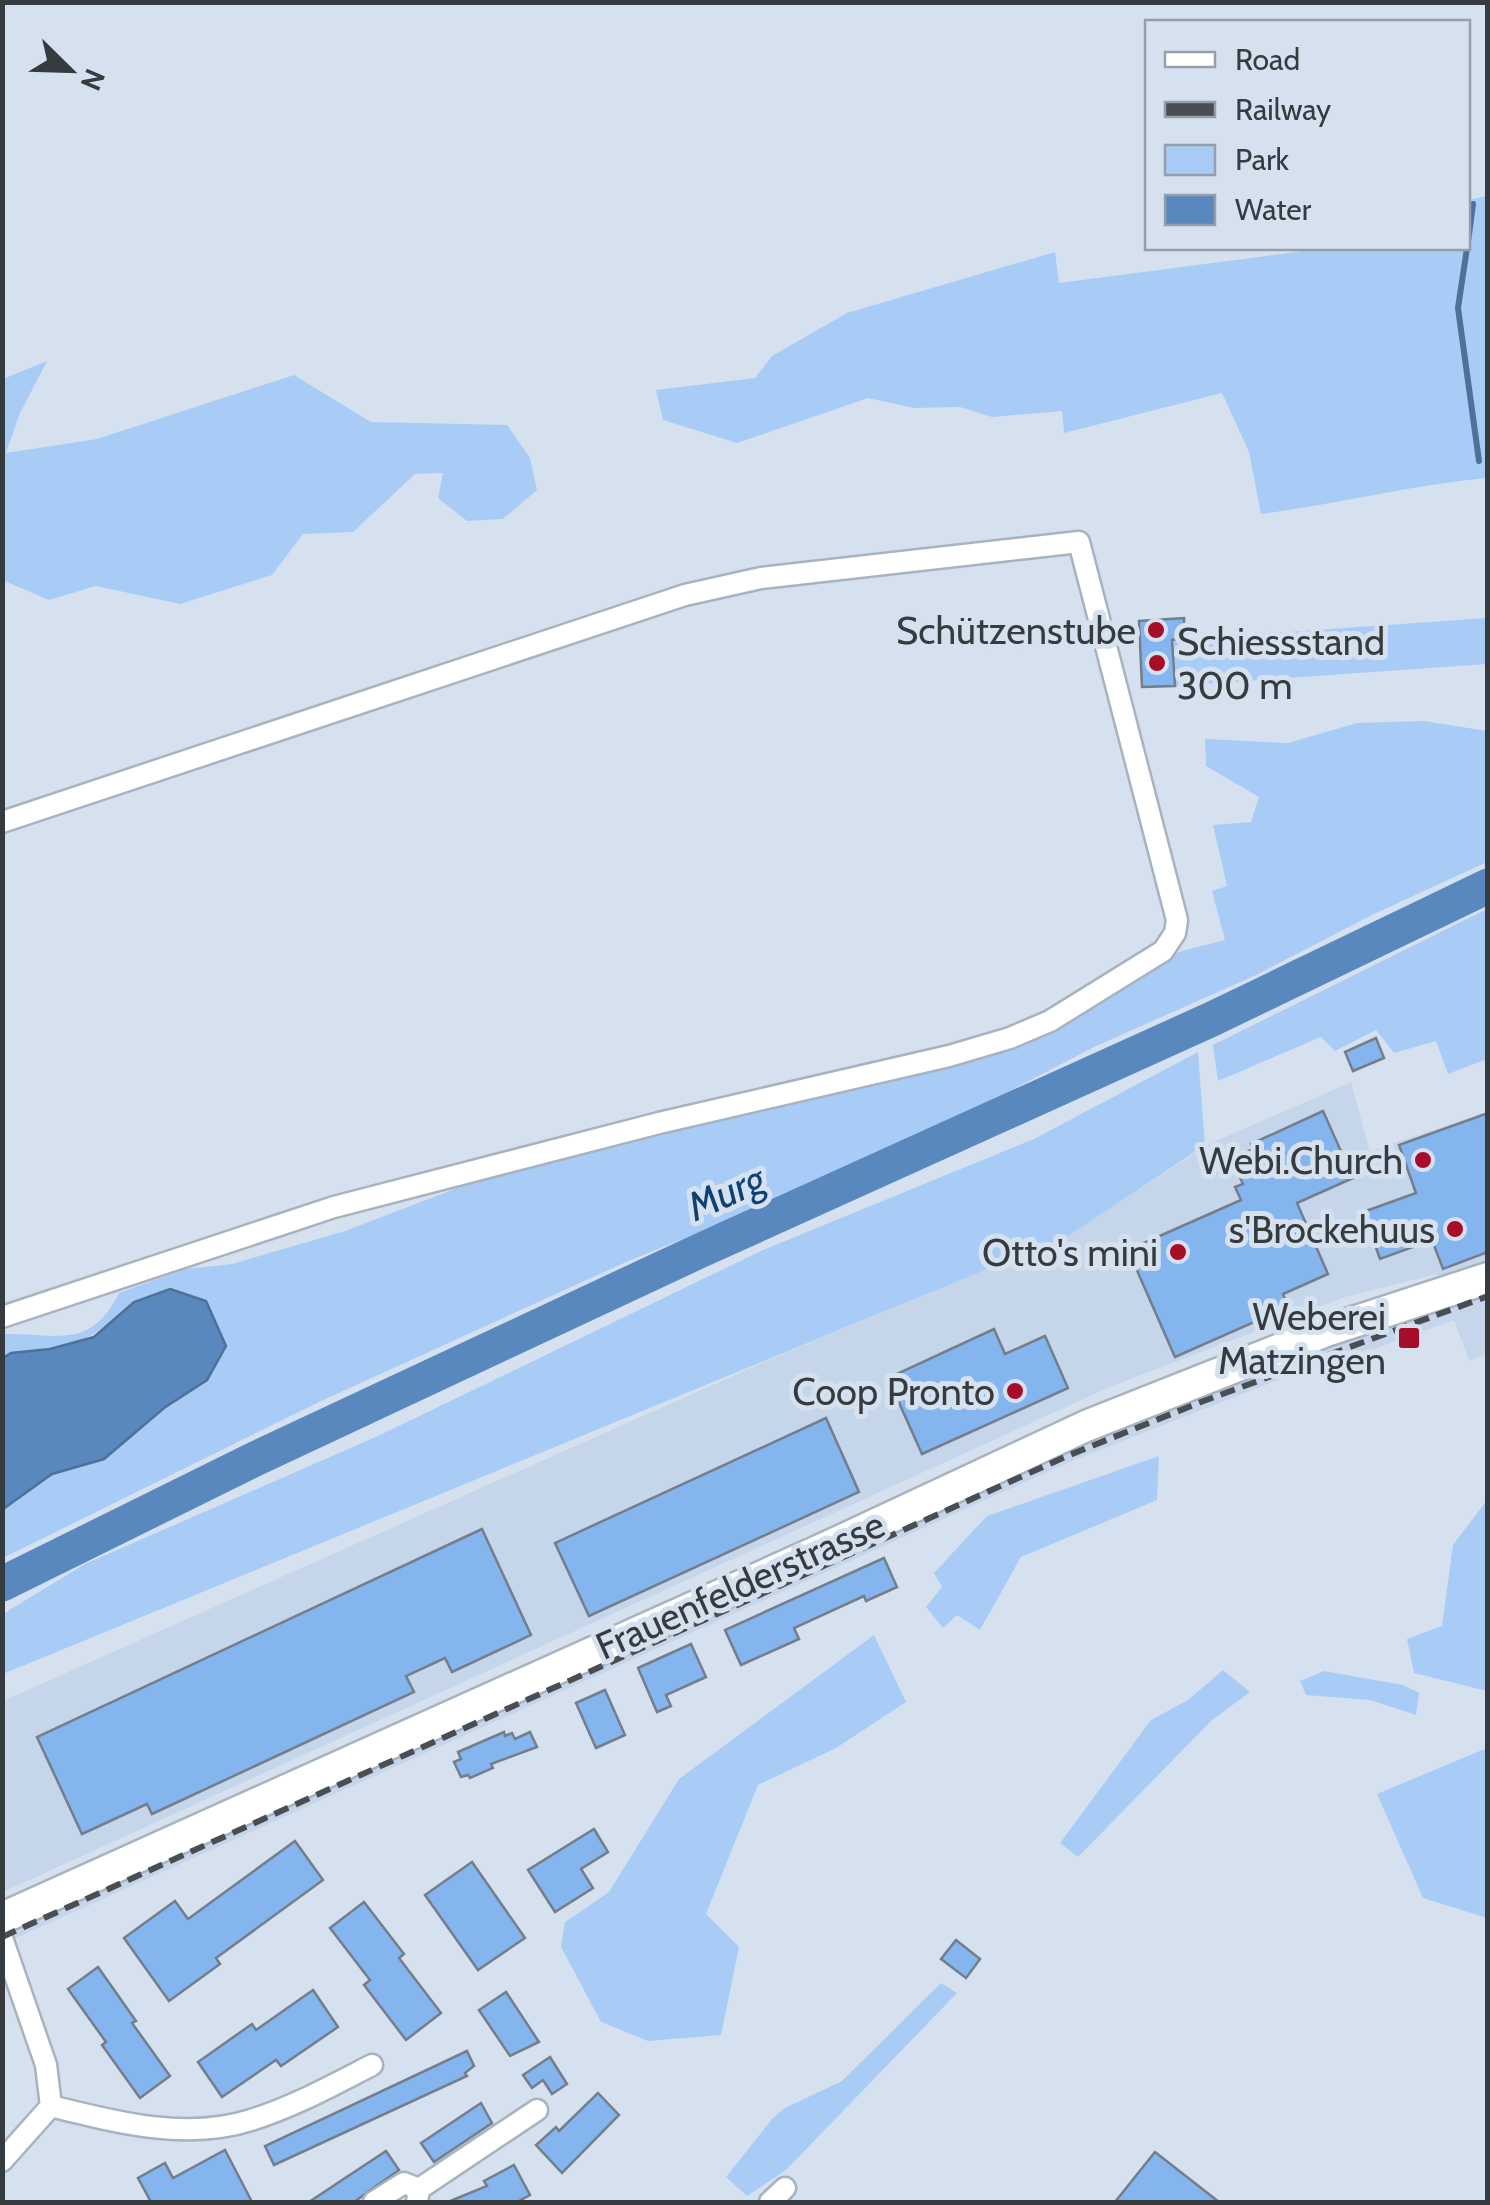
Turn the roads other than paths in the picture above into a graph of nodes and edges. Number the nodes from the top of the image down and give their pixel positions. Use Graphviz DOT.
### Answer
graph roads {
  1 [pos="2,822"];
  2 [pos="1488,1278"];
  3 [pos="2,1317"];
  4 [pos="2,1918"];
  5 [pos="2,1938"];
  6 [pos="372,2065"];
  7 [pos="52,2106"];
  8 [pos="537,2110"];
  9 [pos="2,2161"];
  10 [pos="418,2196"];
  11 [pos="374,2202"];
  1 -- 3 [label="street"];
  2 -- 4 [label="main road, Frauenfelderstrasse"];
  5 -- 7 [label="street"];
  6 -- 7 [label="street"];
  7 -- 9 [label="street"];
  8 -- 10 [label="street"];
  10 -- 11 [label="street"];
}
